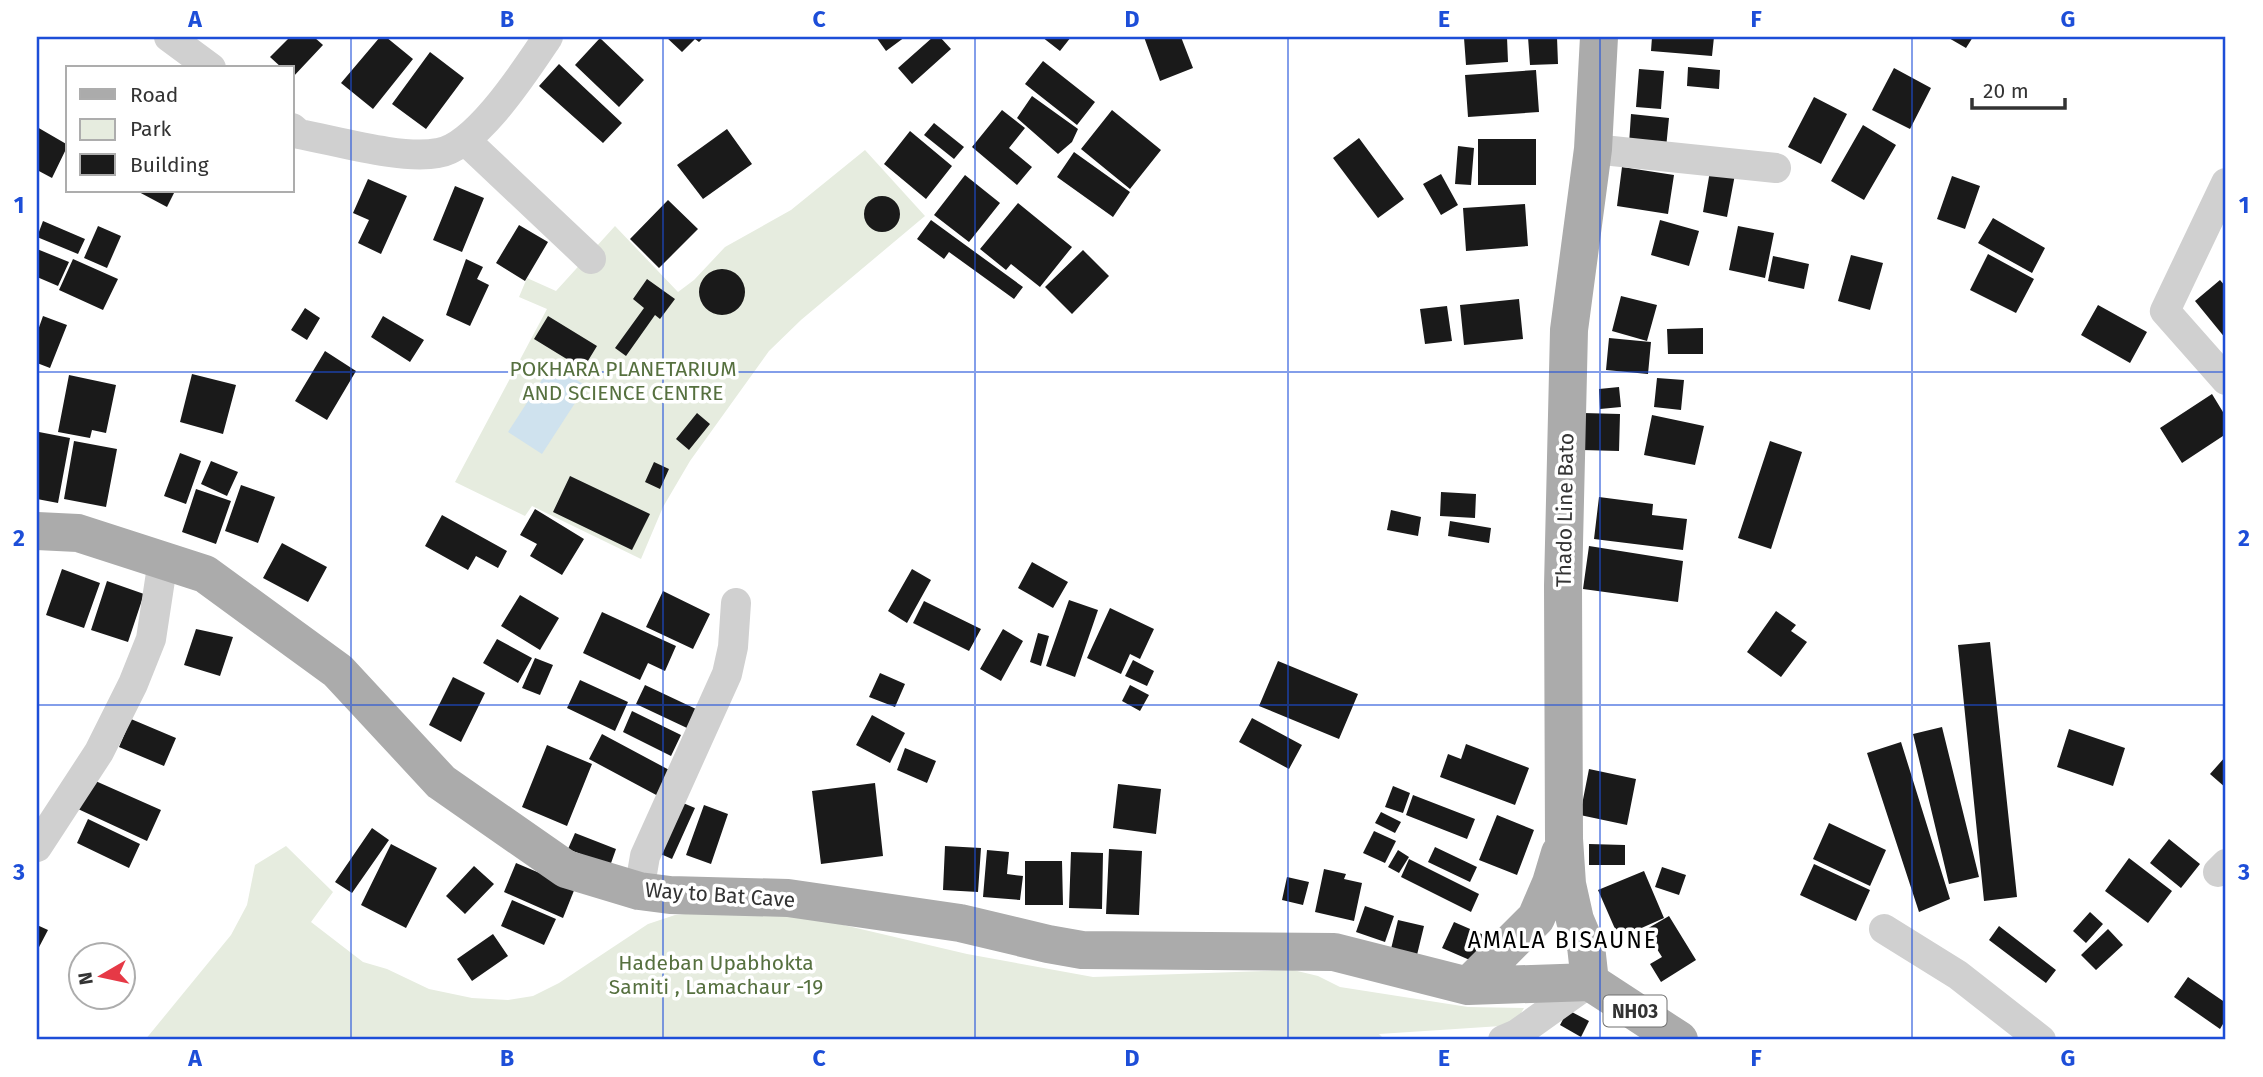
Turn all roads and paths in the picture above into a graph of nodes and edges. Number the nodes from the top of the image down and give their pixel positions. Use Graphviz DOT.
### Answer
graph roads {
  1 [pos="169,37"];
  2 [pos="548,37"];
  3 [pos="1599,37"];
  4 [pos="208,66"];
  5 [pos="294,130"];
  6 [pos="465,140"];
  7 [pos="1593,149"];
  8 [pos="1776,167"];
  9 [pos="2226,183"];
  10 [pos="591,259"];
  11 [pos="2226,380"];
  12 [pos="37,531"];
  13 [pos="163,560"];
  14 [pos="736,603"];
  15 [pos="1564,839"];
  16 [pos="37,847"];
  17 [pos="639,891"];
  18 [pos="1884,929"];
  19 [pos="1590,982"];
  20 [pos="1468,986"];
  21 [pos="1503,1040"];
  22 [pos="1679,1040"];
  23 [pos="2041,1040"];
  1 -- 4 [label="street"];
  2 -- 6 [label="street"];
  3 -- 7 [label="main road, Thado Line Bato / NH03"];
  5 -- 6 [label="street"];
  6 -- 10 [label="street"];
  7 -- 8 [label="street"];
  7 -- 15 [label="main road, Thado Line Bato / NH03"];
  9 -- 11 [label="street"];
  12 -- 13 [label="main road, Way to Bat Cave"];
  13 -- 16 [label="street"];
  13 -- 17 [label="main road, Way to Bat Cave"];
  14 -- 17 [label="street"];
  15 -- 19 [label="main road, Thado Line Bato / NH03"];
  15 -- 20 [label="main road"];
  17 -- 20 [label="main road, Way to Bat Cave"];
  18 -- 23 [label="street"];
  19 -- 20 [label="main road, Way to Bat Cave"];
  19 -- 21 [label="street"];
  19 -- 22 [label="main road, NH03"];
}
